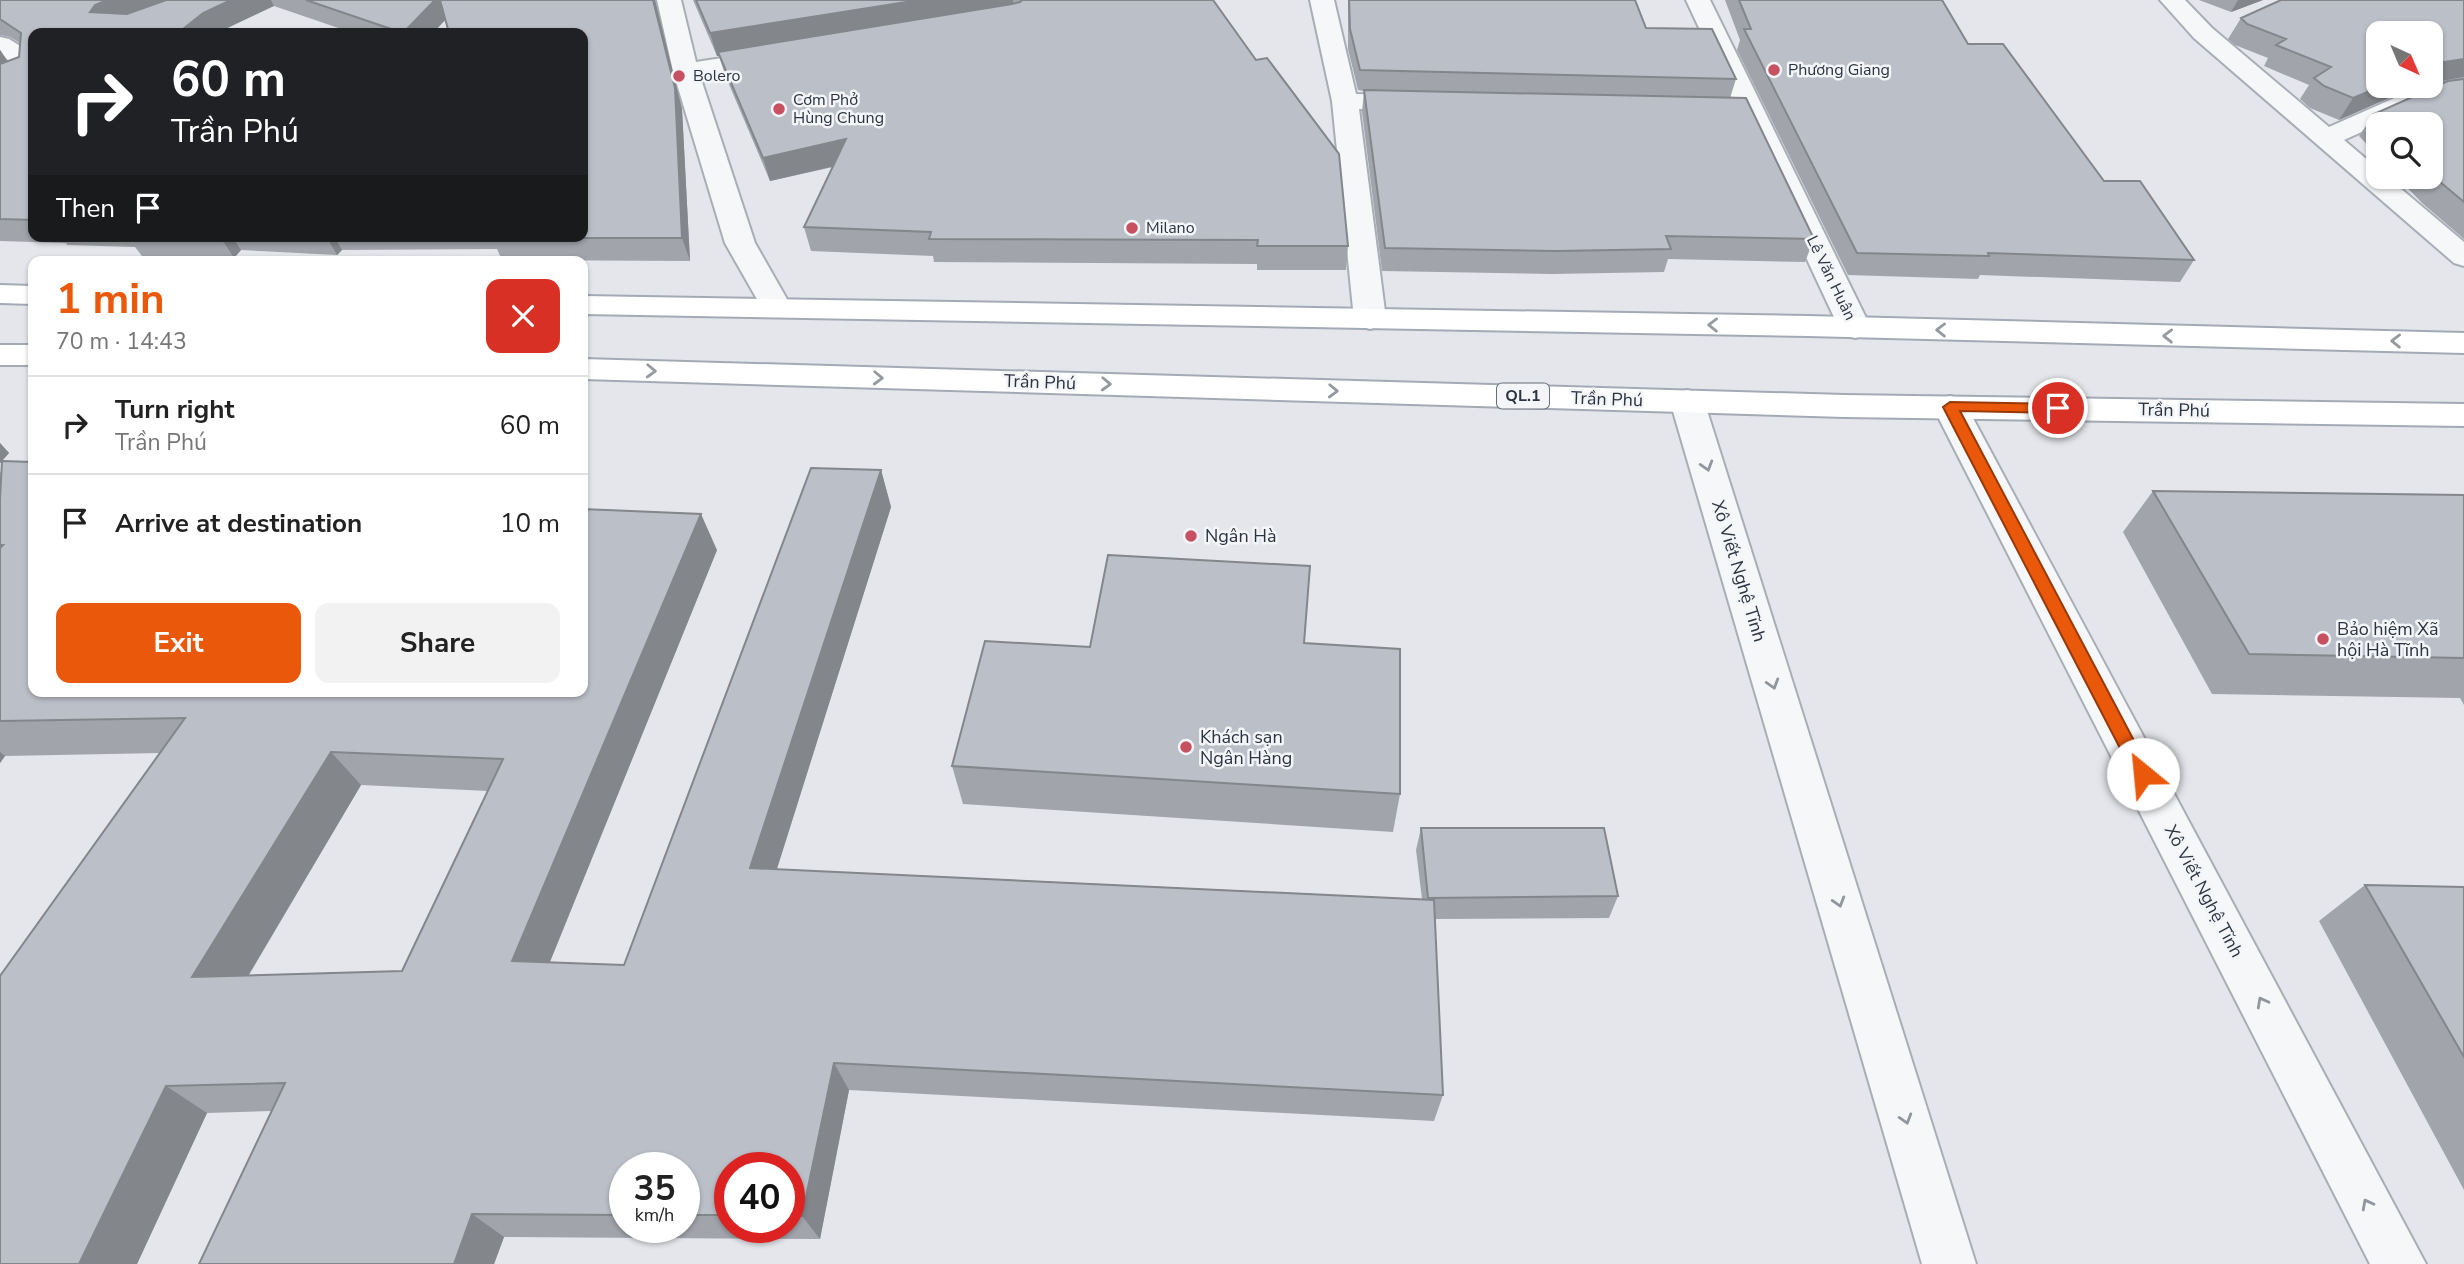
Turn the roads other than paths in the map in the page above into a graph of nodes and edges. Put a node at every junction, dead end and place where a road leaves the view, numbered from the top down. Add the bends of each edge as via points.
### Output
1 (669, 0) edge
2 (1322, 0) edge
3 (1698, 0) edge
4 (2172, 0) edge
5 (2233, 25) dead end
6 (2203, 33) junction
7 (0, 44) edge
8 (795, 53) edge
9 (26, 69) edge
10 (686, 71) junction
11 (2464, 88) edge
12 (1345, 101) junction
13 (1443, 104) edge
14 (1722, 110) edge
15 (1750, 110) junction
16 (2327, 138) junction
17 (2464, 257) edge
18 (0, 294) edge
19 (28, 295) edge
20 (588, 305) edge
21 (777, 308) junction
22 (1370, 319) junction
23 (1855, 328) junction
24 (2464, 343) edge
25 (0, 355) edge
26 (28, 355) edge
27 (588, 369) edge
28 (1688, 401) junction
29 (1950, 407) junction
30 (2464, 415) edge
31 (1950, 1264) edge
32 (2399, 1264) edge

1 - 10 street
2 - 12 street
3 - 15 street, Lê Văn Huân
4 - 6 street
5 - 6 street
6 - 16 street
7 - 9 street
8 - 10 street
10 - 21 street via 740,243
11 - 16 street via 2426,93
12 - 13 street
12 - 22 street
14 - 15 street
15 - 23 street, Lê Văn Huân
16 - 17 street
18 - 19 main road
20 - 21 main road
21 - 22 main road
23 -> 22 main road
24 -> 23 main road
25 - 26 main road
27 -> 28 main road, Trần Phú / QL.1
28 - 29 main road, Trần Phú / QL.1
28 -> 31 street, Xô Viết Nghệ Tĩnh
29 - 30 main road, Trần Phú / QL.1
32 -> 29 street, Xô Viết Nghệ Tĩnh

